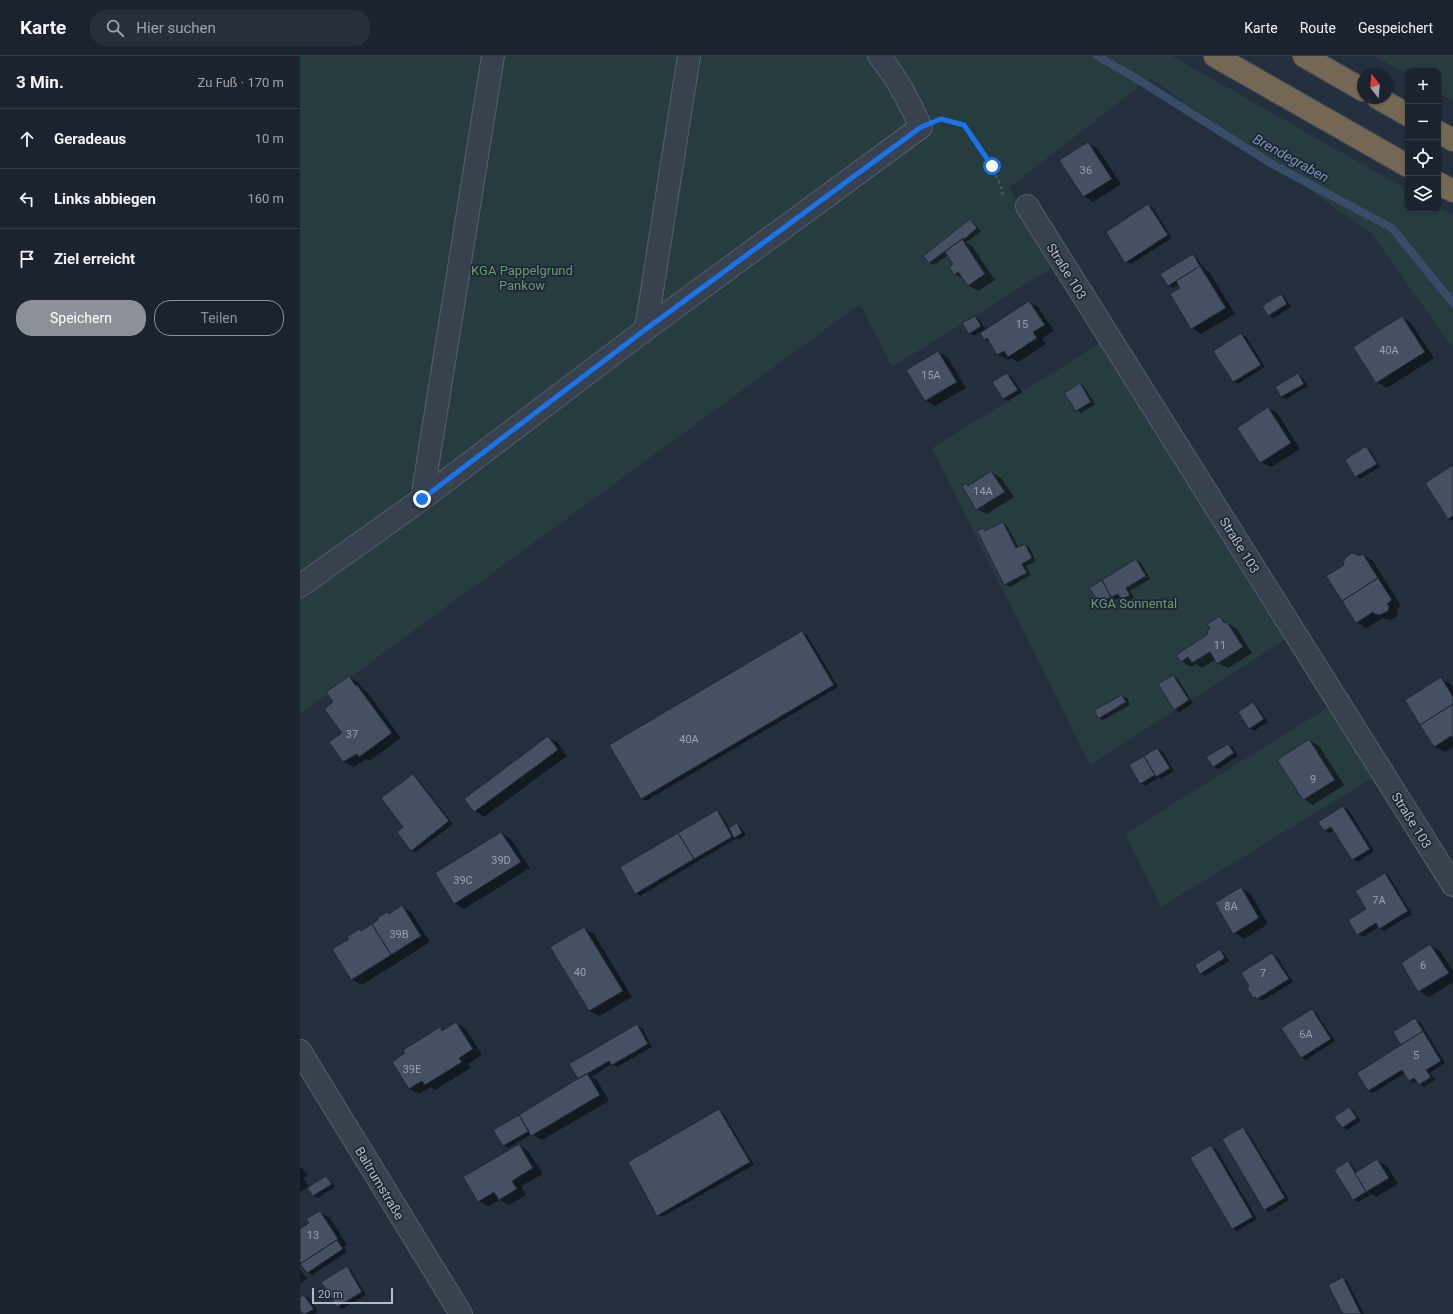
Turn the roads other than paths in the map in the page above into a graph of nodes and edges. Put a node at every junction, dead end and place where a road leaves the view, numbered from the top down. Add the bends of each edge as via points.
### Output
1 (493, 56) edge
2 (689, 56) edge
3 (879, 56) edge
4 (1215, 56) edge
5 (1304, 56) edge
6 (1357, 87) edge
7 (1389, 104) edge
8 (1405, 113) edge
9 (1441, 134) edge
10 (1453, 140) edge
11 (1405, 164) edge
12 (1441, 185) edge
13 (1453, 191) edge
14 (1027, 206) dead end
15 (646, 329) junction
16 (422, 499) junction
17 (300, 586) edge
18 (1453, 884) edge
19 (300, 1051) edge
20 (461, 1314) edge

1 - 16 street
2 - 15 street
3 - 15 street via 906,95 921,127
4 - 11 highway
5 - 6 highway
7 - 8 highway
9 - 10 highway
12 - 13 highway
14 - 18 street, Straße 103
15 - 16 street
16 - 17 street
19 - 20 street, Baltrumstraße

